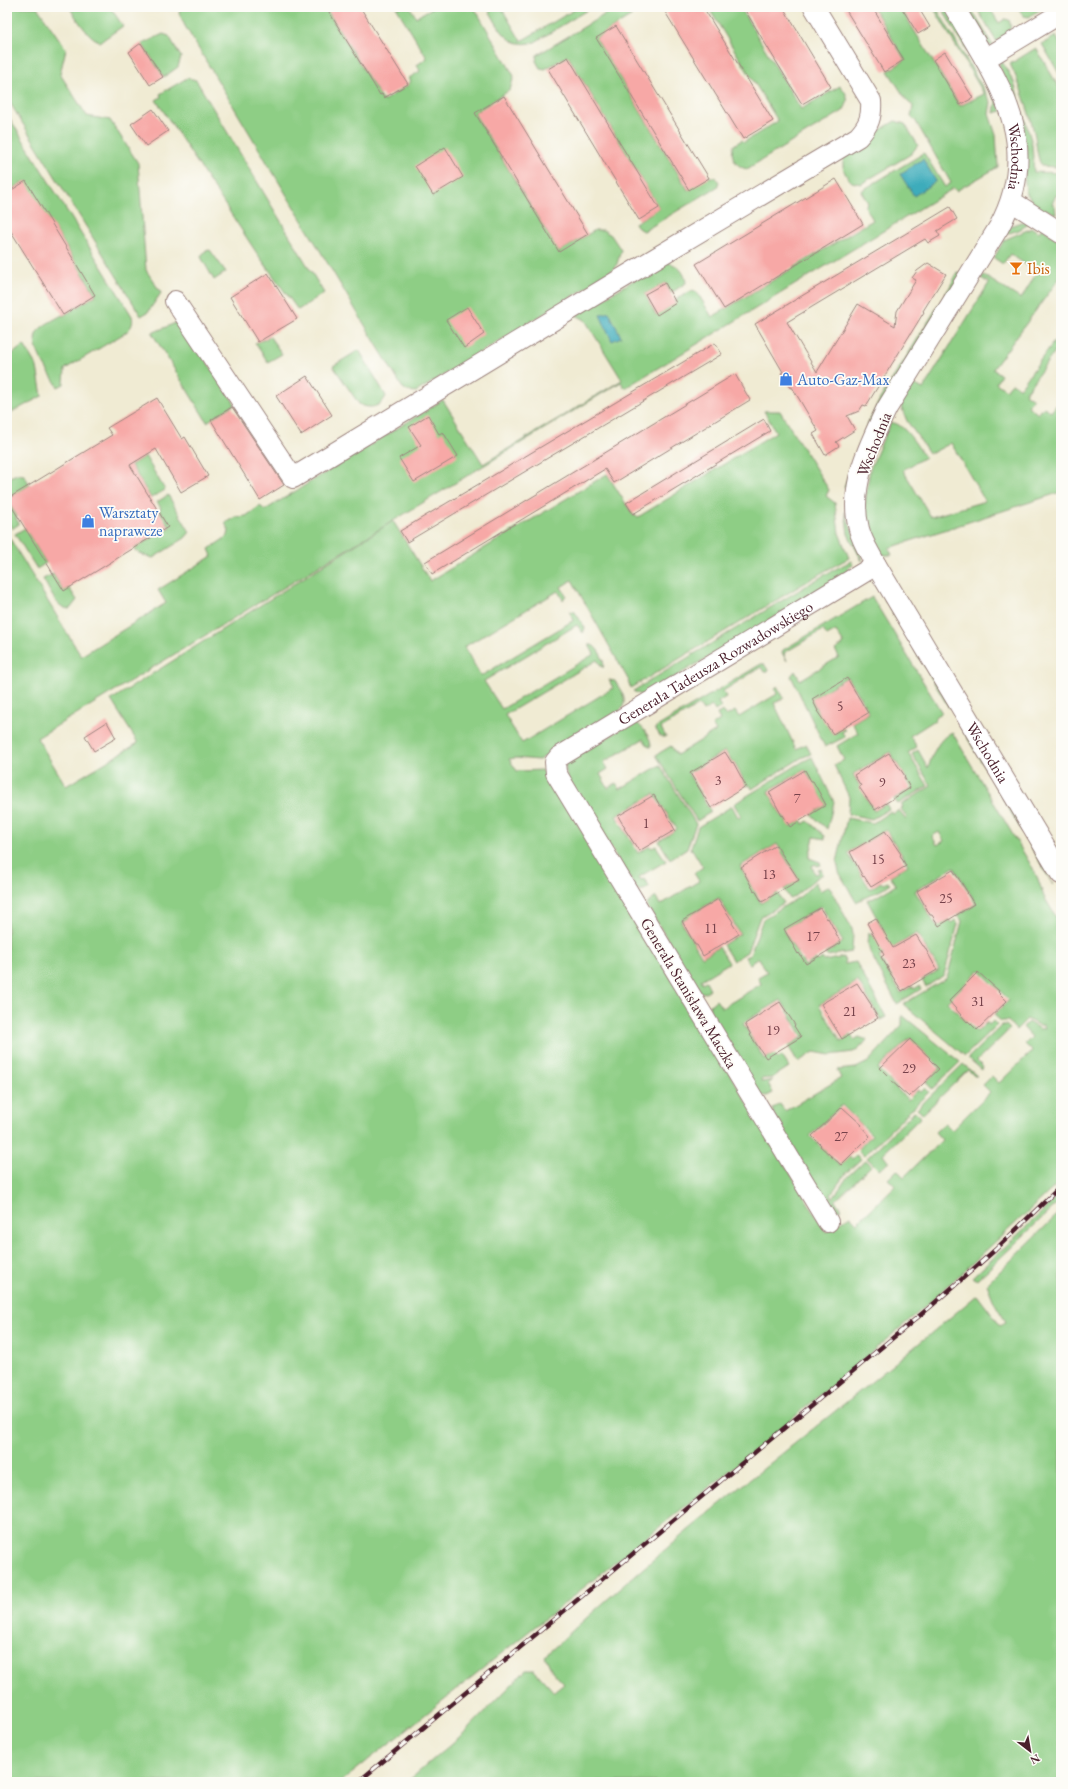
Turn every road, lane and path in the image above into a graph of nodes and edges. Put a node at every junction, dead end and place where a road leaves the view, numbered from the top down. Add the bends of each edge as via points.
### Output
1 (814, 7) edge
2 (954, 7) edge
3 (1061, 13) edge
4 (985, 59) junction
5 (1011, 201) junction
6 (1061, 234) edge
7 (176, 301) dead end
8 (876, 565) junction
9 (555, 762) joint
10 (1061, 874) edge
11 (828, 1222) dead end

1 - 7 street via 871,101 872,113 868,126 858,137 293,478
2 - 4 street, Wschodnia
3 - 4 street
4 - 5 street, Wschodnia via 1004,98 1016,135 1018,168
5 - 6 street
5 - 8 street, Wschodnia via 1000,227 888,408 867,453 859,479 855,508 859,530
8 - 9 street, Generała Tadeusza Rozwadowskiego via 559,757
8 - 10 street, Wschodnia
9 - 11 street, Generała Stanisława Maczka via 554,767 560,780

